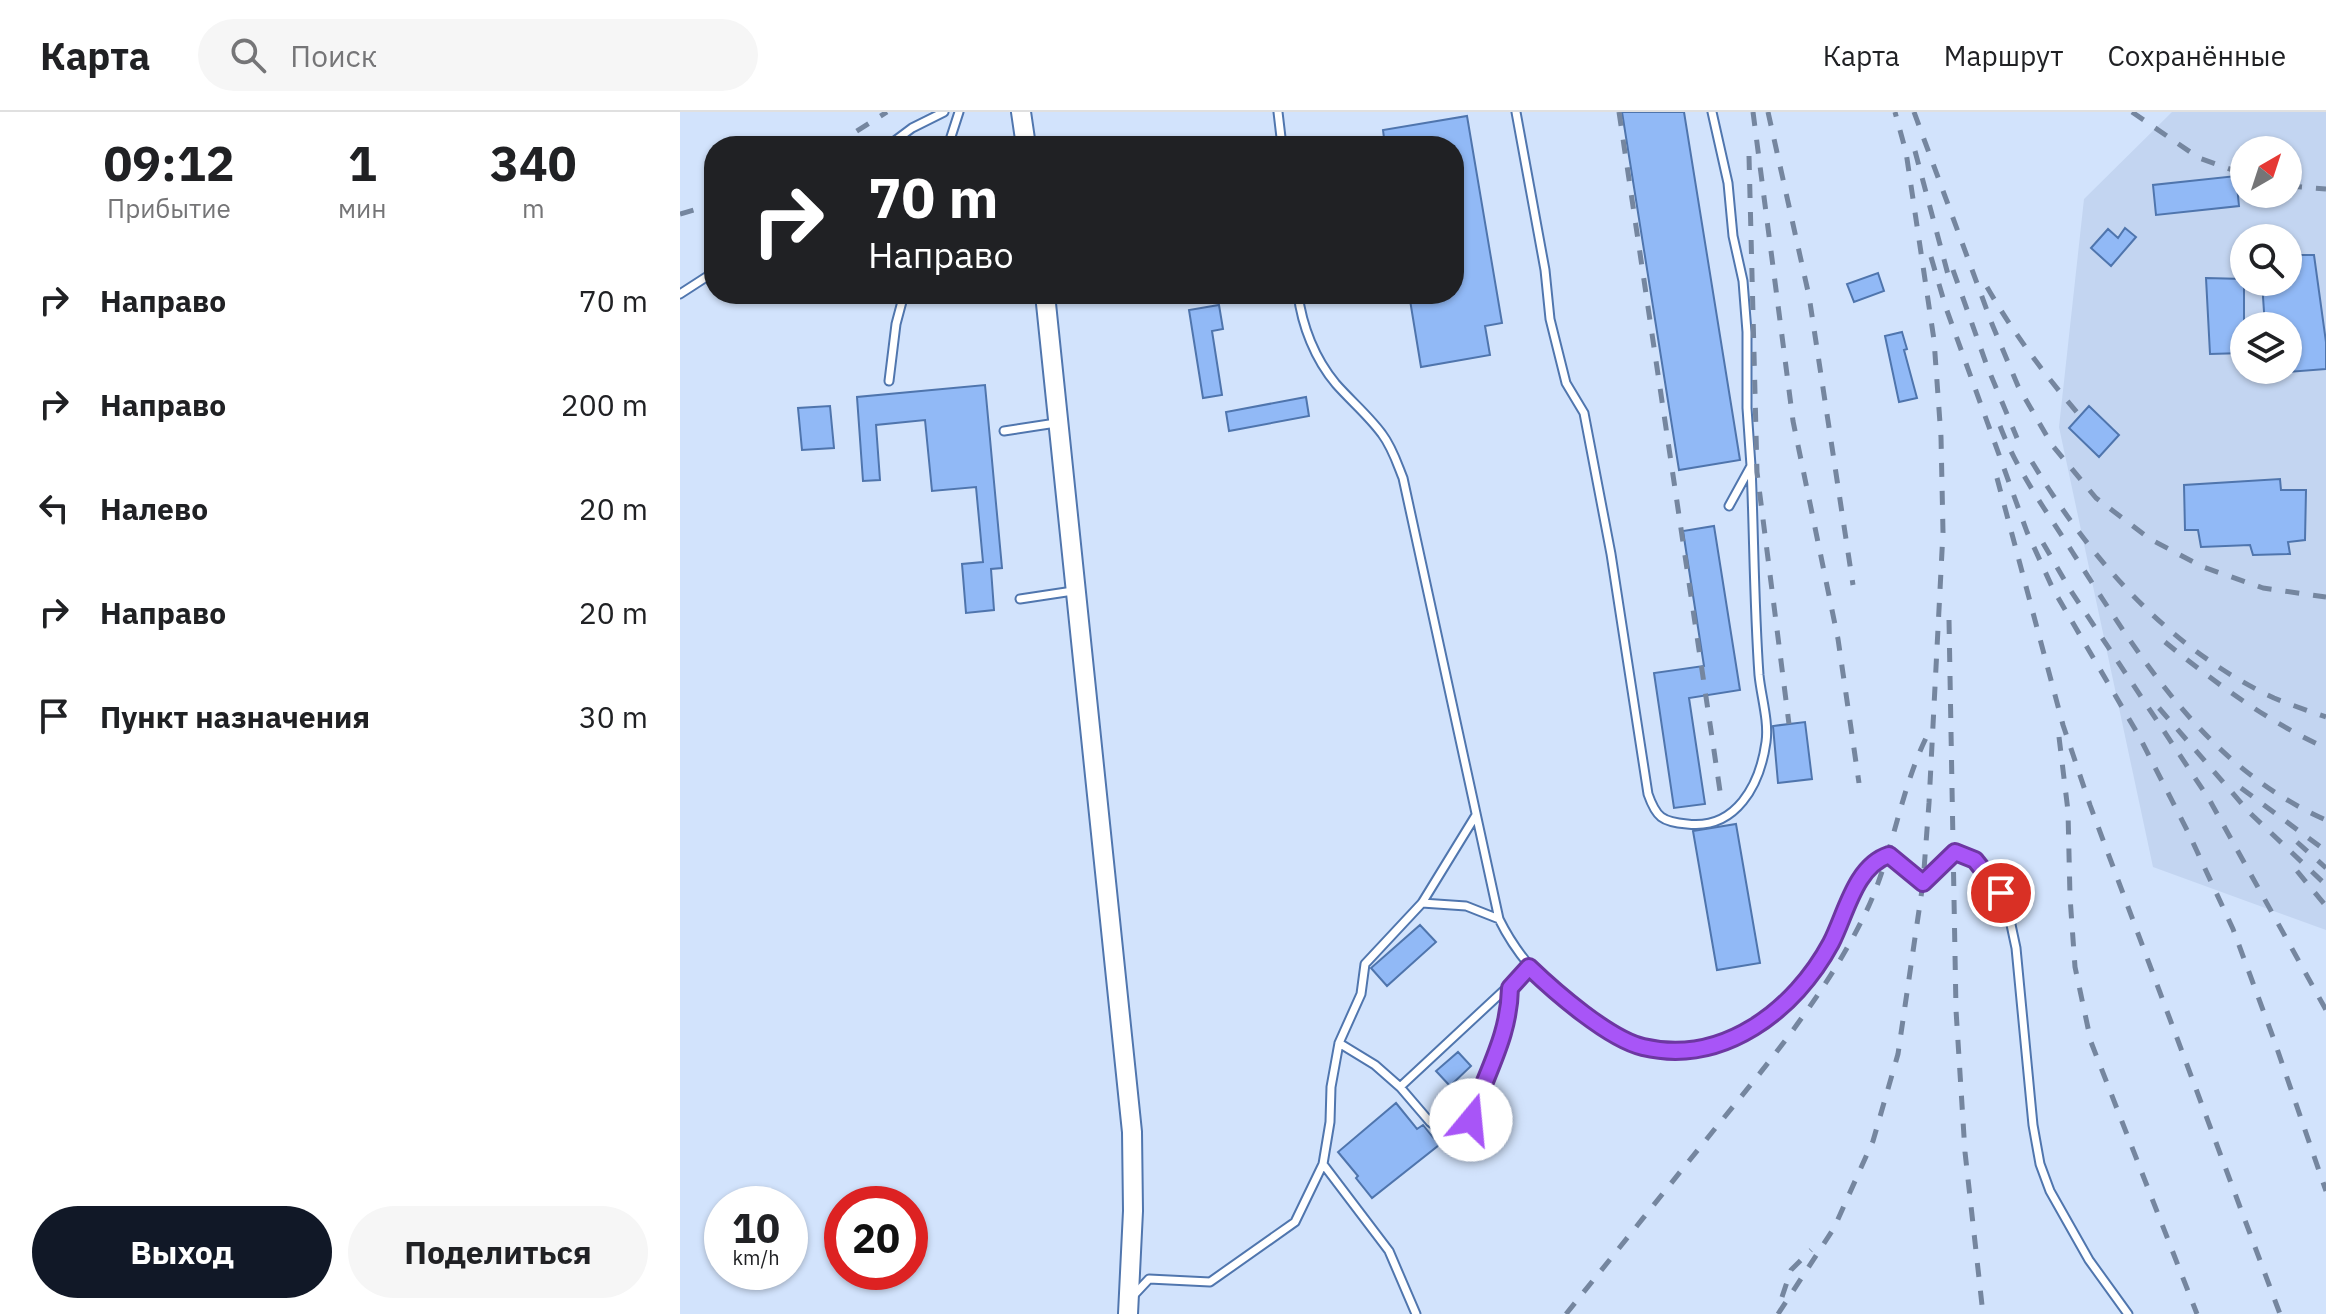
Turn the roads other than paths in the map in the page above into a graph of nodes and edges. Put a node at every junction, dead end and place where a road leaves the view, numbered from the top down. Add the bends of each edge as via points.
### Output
1 (944, 112) edge
2 (959, 112) edge
3 (1021, 112) edge
4 (1278, 112) edge
5 (1516, 112) edge
6 (1712, 112) edge
7 (902, 136) edge
8 (951, 136) edge
9 (1025, 136) edge
10 (1281, 136) edge
11 (704, 278) edge
12 (680, 294) edge
13 (901, 304) edge
14 (1046, 304) edge
15 (1300, 304) edge
16 (889, 381) dead end
17 (1058, 423) junction
18 (1004, 431) dead end
19 (1751, 466) junction
20 (1729, 506) dead end
21 (1075, 591) junction
22 (1020, 599) dead end
23 (1476, 815) junction
24 (1422, 903) junction
25 (1499, 919) junction
26 (1529, 967) junction
27 (1510, 988) junction
28 (1339, 1043) junction
29 (1400, 1087) junction
30 (1323, 1164) junction
31 (1129, 1308) edge
32 (1416, 1314) edge
33 (2128, 1314) edge

1 - 7 lane
2 - 8 lane
3 - 9 main road
4 - 10 lane
5 - 19 lane via 1550,319 1566,383 1584,413 1648,794 1654,812 1670,823 1698,826 1728,816 1752,788 1767,739 1759,675
6 - 19 lane via 1743,281
11 - 12 lane
13 - 16 lane
14 - 17 main road
15 - 23 lane via 1318,359 1382,433 1403,478
17 - 18 lane
17 - 21 main road
19 - 20 lane
21 - 22 lane
21 - 31 main road via 1132,1132
23 - 24 lane
23 - 25 lane
24 - 25 lane via 1466,906
24 - 28 lane via 1365,964 1361,994
25 - 26 lane
26 - 27 lane
26 - 33 lane via 1602,1026 1642,1047 1688,1050 1720,1045 1753,1031 1804,985 1830,945 1865,870 1876,859 1889,855 1923,883 1955,852 1975,860 2001,893 2013,934 2040,1164 2064,1220
27 - 29 lane
27 - 29 lane via 1501,1045 1471,1120 1452,1138
28 - 29 lane
28 - 30 lane
30 - 31 lane via 1295,1222 1210,1282 1149,1279
30 - 32 lane via 1389,1251

